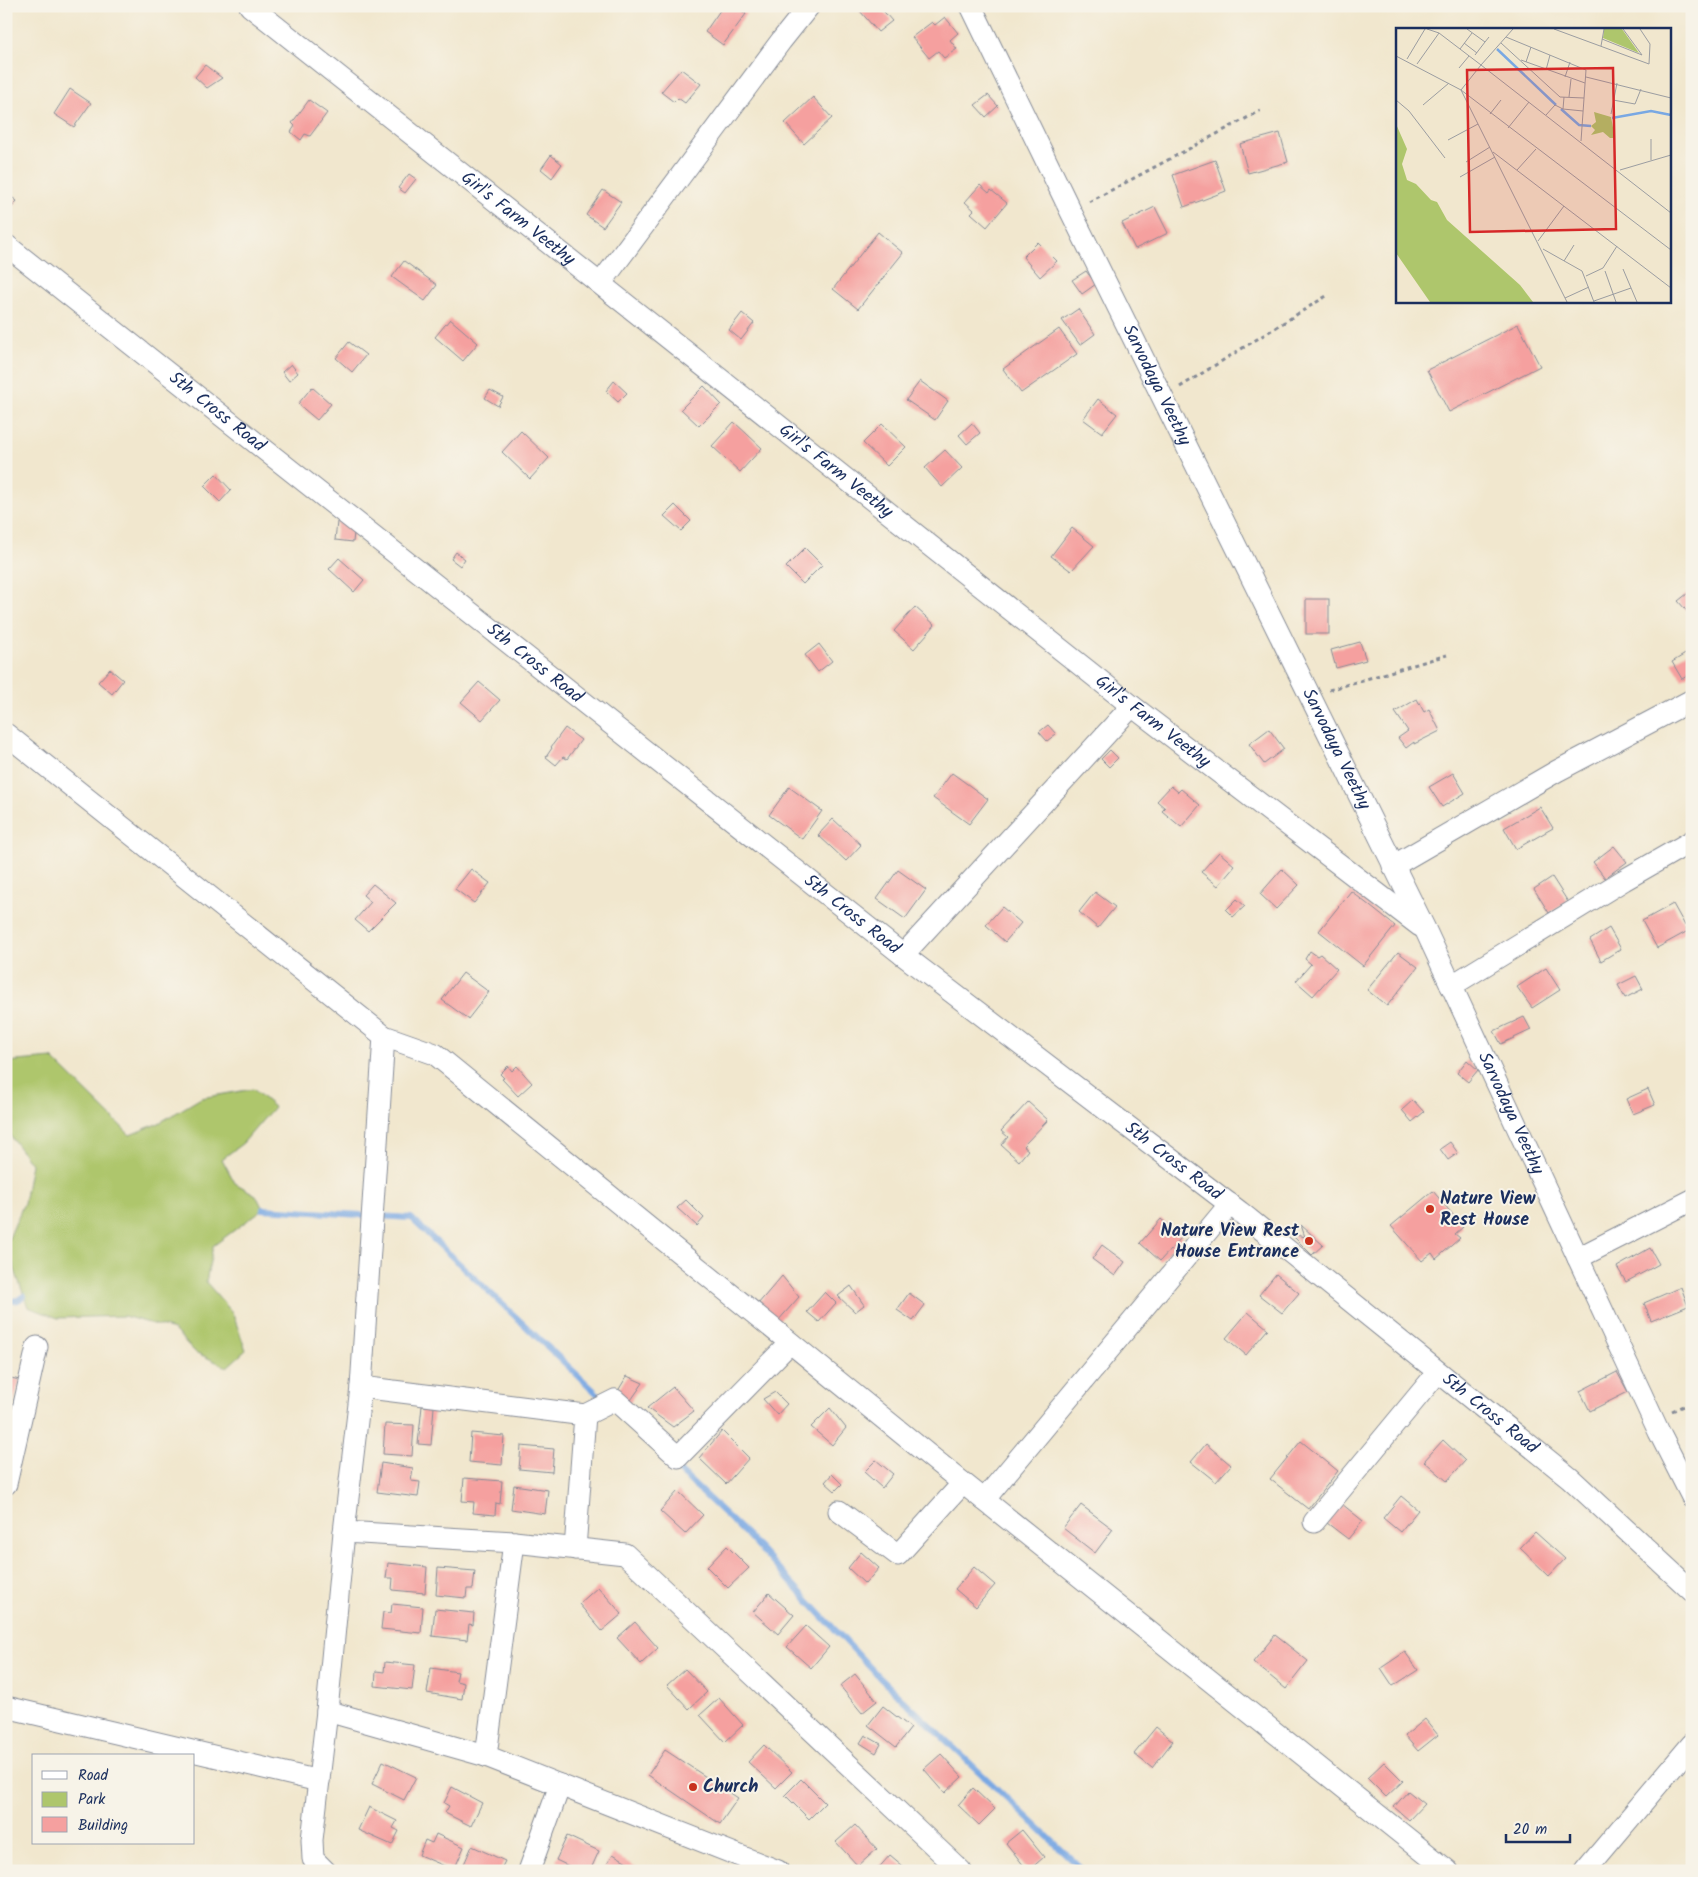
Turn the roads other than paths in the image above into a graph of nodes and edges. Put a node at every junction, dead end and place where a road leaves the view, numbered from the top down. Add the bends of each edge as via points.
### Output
1 (250, 6) edge
2 (809, 6) edge
3 (971, 6) edge
4 (6, 245) edge
5 (601, 284) junction
6 (1692, 700) edge
7 (1132, 706) junction
8 (6, 734) edge
9 (1692, 841) edge
10 (1393, 866) junction
11 (1424, 930) junction
12 (903, 955) junction
13 (1451, 986) junction
14 (384, 1036) junction
15 (1692, 1200) edge
16 (1230, 1204) junction
17 (1578, 1258) junction
18 (790, 1343) junction
19 (37, 1347) dead end
20 (1438, 1372) junction
21 (361, 1387) junction
22 (585, 1415) junction
23 (963, 1483) junction
24 (6, 1484) edge
25 (1692, 1497) edge
26 (984, 1500) junction
27 (839, 1510) dead end
28 (1314, 1522) dead end
29 (344, 1532) junction
30 (514, 1542) junction
31 (575, 1549) junction
32 (1692, 1591) edge
33 (6, 1707) edge
34 (327, 1711) junction
35 (1692, 1744) edge
36 (486, 1756) junction
37 (319, 1781) junction
38 (560, 1785) junction
39 (325, 1871) edge
40 (529, 1871) edge
41 (778, 1871) edge
42 (961, 1871) edge
43 (1448, 1871) edge
44 (1585, 1871) edge

1 - 5 street, Girl's Farm Veethy
2 - 5 street
3 - 10 street, Sarvodaya Veethy
4 - 12 street, 5th Cross Road
5 - 7 street, Girl's Farm Veethy
6 - 10 street via 1557,772
7 - 11 street, Girl's Farm Veethy
7 - 12 street
8 - 14 street
9 - 13 street
10 - 11 street, Sarvodaya Veethy
11 - 13 street, Sarvodaya Veethy
12 - 16 street, 5th Cross Road
13 - 17 street, Sarvodaya Veethy
14 - 18 street via 435,1054
14 - 21 street
15 - 17 street
16 - 20 street, 5th Cross Road
16 - 26 street
17 - 25 street, Sarvodaya Veethy
18 - 22 street via 678,1457 615,1400
18 - 23 street
19 - 24 street
20 - 28 street
20 - 32 street, 5th Cross Road via 1570,1478
21 - 22 street
21 - 29 street
22 - 31 street
23 - 26 street
23 - 27 street via 898,1555
26 - 43 street
29 - 30 street
29 - 34 street
30 - 31 street
30 - 36 street
31 - 42 street via 625,1554
33 - 37 street
34 - 36 street
34 - 37 street
35 - 44 street
36 - 38 street
37 - 39 street via 313,1859
38 - 40 street
38 - 41 street

